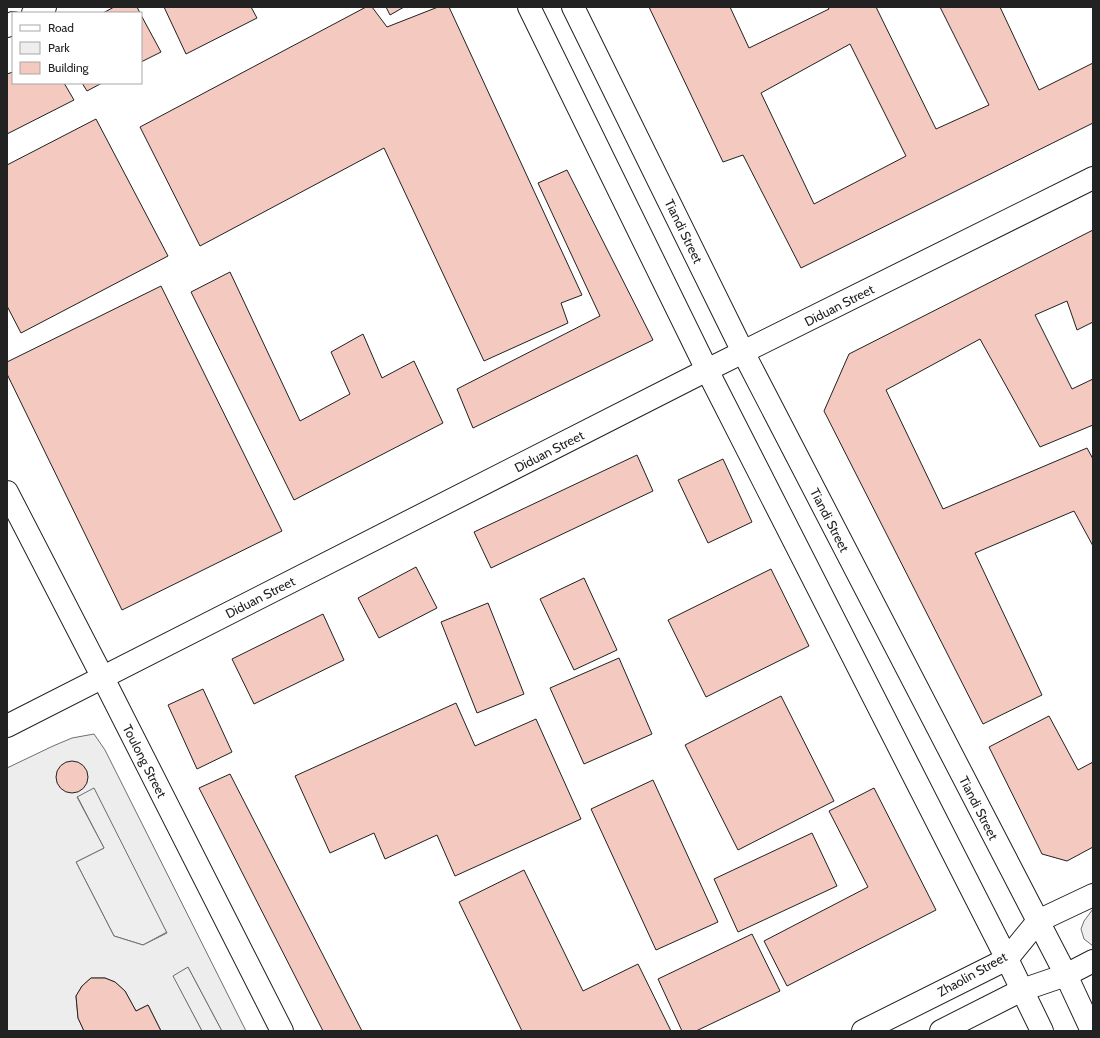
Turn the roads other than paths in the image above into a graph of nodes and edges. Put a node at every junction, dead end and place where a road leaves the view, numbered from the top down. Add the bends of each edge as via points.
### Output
1 (45, 7) edge
2 (529, 7) edge
3 (573, 7) edge
4 (35, 12) edge
5 (1093, 178) edge
6 (743, 352) junction
7 (707, 370) junction
8 (7, 492) edge
9 (103, 678) junction
10 (7, 726) edge
11 (1093, 895) edge
12 (1038, 921) junction
13 (1007, 959) junction
14 (1093, 962) edge
15 (1066, 974) junction
16 (1022, 990) junction
17 (282, 1031) edge
18 (863, 1031) edge
19 (941, 1031) edge
20 (1042, 1031) edge
21 (1092, 1031) edge

1 - 4 main road
2 - 7 main road
3 - 6 main road, Tiandi Street
5 - 6 main road, Diduan Street
6 - 7 main road, Diduan Street
6 - 12 main road, Tiandi Street
7 - 9 main road, Diduan Street
7 - 13 main road
8 - 9 main road, Toulong Street
9 - 10 main road, Diduan Street
9 - 17 main road, Toulong Street
11 - 12 main road, Zhaolin Street
12 - 13 main road, Zhaolin Street
12 - 15 main road, Tiandi Street
13 - 16 main road
13 - 18 main road, Zhaolin Street
14 - 15 main road
15 - 16 main road
15 - 21 main road, Tiandi Street
16 - 19 main road
16 - 20 main road

